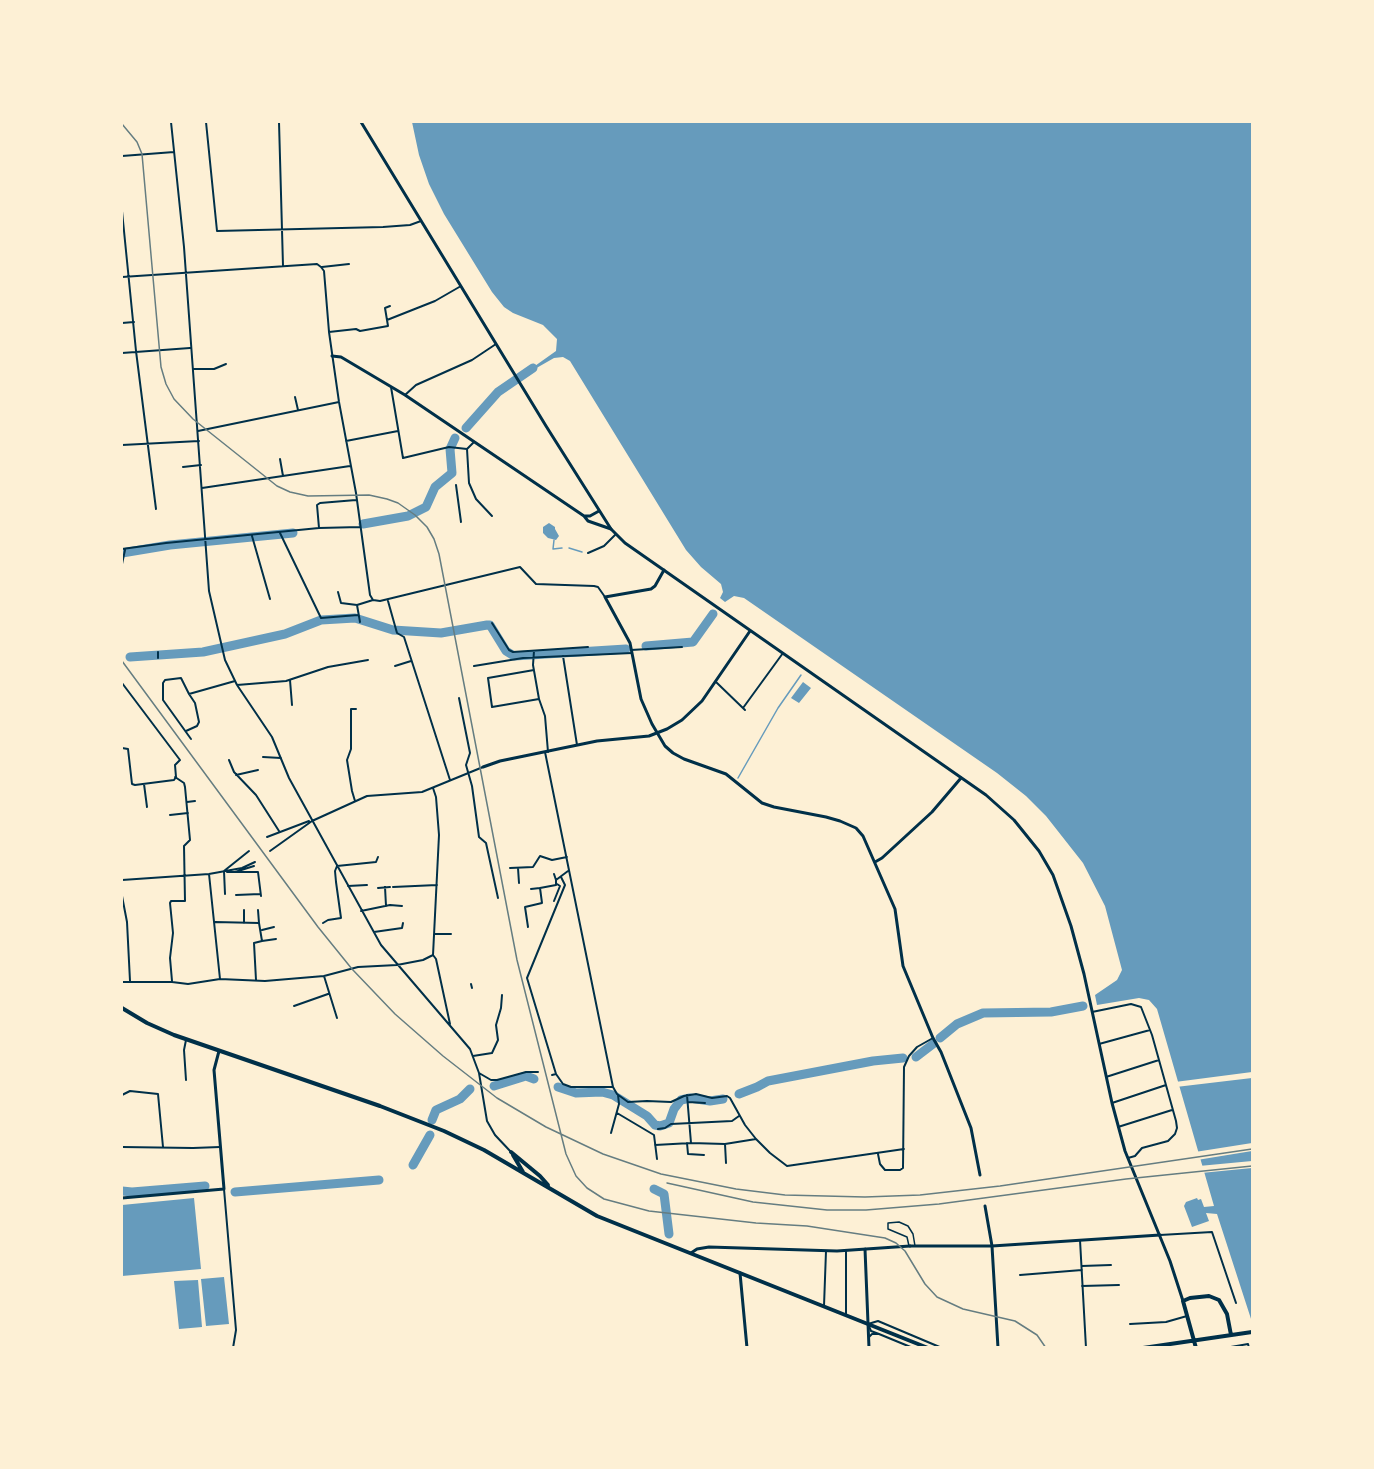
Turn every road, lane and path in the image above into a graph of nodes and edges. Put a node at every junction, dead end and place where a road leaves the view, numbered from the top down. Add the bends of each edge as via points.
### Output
1 (171, 122) edge
2 (206, 122) edge
3 (279, 122) edge
4 (361, 122) edge
5 (174, 152) junction
6 (122, 156) edge
7 (122, 211) edge
8 (421, 221) junction
9 (281, 230) junction
10 (349, 264) dead end
11 (283, 266) junction
12 (321, 267) junction
13 (185, 272) junction
14 (128, 276) junction
15 (122, 277) edge
16 (461, 286) junction
17 (390, 306) dead end
18 (387, 321) junction
19 (134, 322) junction
20 (122, 323) edge
21 (329, 332) junction
22 (496, 344) junction
23 (191, 348) junction
24 (136, 351) junction
25 (122, 353) edge
26 (332, 356) junction
27 (226, 364) dead end
28 (193, 369) junction
29 (391, 387) junction
30 (405, 395) junction
31 (294, 397) dead end
32 (339, 402) junction
33 (298, 410) junction
34 (198, 431) junction
35 (398, 431) junction
36 (199, 441) junction
37 (346, 441) junction
38 (474, 442) junction
39 (147, 443) junction
40 (122, 445) edge
41 (467, 449) junction
42 (280, 459) dead end
43 (201, 465) junction
44 (350, 466) junction
45 (183, 467) dead end
46 (283, 476) junction
47 (456, 485) dead end
48 (202, 488) junction
49 (356, 500) junction
50 (156, 509) dead end
51 (599, 512) junction
52 (492, 516) dead end
53 (584, 516) junction
54 (461, 522) dead end
55 (360, 527) junction
56 (319, 528) junction
57 (611, 529) junction
58 (280, 534) junction
59 (616, 534) junction
60 (253, 537) junction
61 (207, 542) junction
62 (124, 550) edge
63 (588, 553) dead end
64 (122, 564) edge
65 (664, 570) junction
66 (122, 585) edge
67 (338, 592) dead end
68 (605, 597) junction
69 (270, 599) dead end
70 (387, 599) junction
71 (373, 600) junction
72 (122, 604) edge
73 (357, 605) junction
74 (359, 616) junction
75 (360, 622) dead end
76 (492, 623) dead end
77 (750, 631) junction
78 (588, 647) dead end
79 (682, 647) dead end
80 (631, 652) junction
81 (158, 653) dead end
82 (783, 653) junction
83 (534, 654) junction
84 (563, 656) junction
85 (158, 658) dead end
86 (368, 660) dead end
87 (411, 661) junction
88 (395, 666) dead end
89 (474, 666) dead end
90 (534, 670) junction
91 (290, 680) junction
92 (235, 681) junction
93 (716, 682) junction
94 (122, 683) edge
95 (237, 685) junction
96 (135, 694) dead end
97 (189, 694) junction
98 (131, 697) junction
99 (459, 698) dead end
100 (539, 699) junction
101 (292, 705) dead end
102 (356, 709) dead end
103 (186, 731) junction
104 (657, 733) junction
105 (192, 739) dead end
106 (577, 745) junction
107 (122, 748) edge
108 (547, 752) junction
109 (263, 757) dead end
110 (281, 758) junction
111 (229, 760) dead end
112 (483, 767) joint
113 (258, 770) dead end
114 (469, 772) junction
115 (236, 774) junction
116 (175, 777) junction
117 (961, 778) junction
118 (450, 780) junction
119 (144, 784) junction
120 (433, 788) junction
121 (195, 801) dead end
122 (355, 801) junction
123 (187, 802) junction
124 (147, 807) dead end
125 (188, 813) junction
126 (170, 814) dead end
127 (312, 821) junction
128 (279, 831) junction
129 (267, 837) dead end
130 (249, 851) dead end
131 (270, 851) dead end
132 (378, 857) dead end
133 (567, 857) junction
134 (875, 862) junction
135 (337, 866) junction
136 (510, 868) dead end
137 (518, 868) junction
138 (224, 871) junction
139 (569, 871) junction
140 (229, 873) junction
141 (209, 874) junction
142 (554, 874) dead end
143 (184, 876) junction
144 (561, 877) junction
145 (122, 880) edge
146 (556, 882) junction
147 (519, 883) dead end
148 (368, 885) dead end
149 (437, 885) junction
150 (572, 885) junction
151 (348, 886) junction
152 (385, 887) junction
153 (564, 887) junction
154 (378, 888) dead end
155 (540, 888) junction
156 (531, 889) dead end
157 (225, 894) dead end
158 (236, 895) dead end
159 (122, 896) edge
160 (498, 898) dead end
161 (554, 901) dead end
162 (386, 906) junction
163 (402, 906) dead end
164 (244, 910) dead end
165 (258, 910) dead end
166 (361, 911) junction
167 (215, 922) junction
168 (244, 923) junction
169 (259, 923) junction
170 (323, 923) dead end
171 (403, 923) dead end
172 (274, 927) dead end
173 (528, 927) dead end
174 (261, 930) junction
175 (373, 932) junction
176 (434, 934) junction
177 (451, 934) dead end
178 (276, 939) dead end
179 (262, 941) junction
180 (433, 956) junction
181 (397, 964) junction
182 (324, 975) junction
183 (220, 979) junction
184 (130, 981) junction
185 (256, 981) junction
186 (122, 982) edge
187 (172, 982) junction
188 (329, 994) junction
189 (502, 994) dead end
190 (294, 1006) dead end
191 (122, 1008) edge
192 (1092, 1012) junction
193 (337, 1018) dead end
194 (451, 1026) junction
195 (1150, 1030) junction
196 (933, 1038) junction
197 (186, 1040) junction
198 (1099, 1044) junction
199 (219, 1051) junction
200 (473, 1056) junction
201 (1159, 1060) junction
202 (538, 1072) dead end
203 (479, 1073) junction
204 (1106, 1077) junction
205 (186, 1080) dead end
206 (1166, 1085) junction
207 (613, 1087) junction
208 (157, 1089) dead end
209 (158, 1094) junction
210 (617, 1094) junction
211 (122, 1095) edge
212 (687, 1095) junction
213 (688, 1101) junction
214 (705, 1102) dead end
215 (1112, 1103) junction
216 (1173, 1110) junction
217 (617, 1113) junction
218 (739, 1116) junction
219 (689, 1124) junction
220 (1118, 1127) junction
221 (658, 1129) dead end
222 (611, 1133) dead end
223 (756, 1139) junction
224 (689, 1143) junction
225 (725, 1144) junction
226 (655, 1145) junction
227 (122, 1147) edge
228 (163, 1147) junction
229 (220, 1147) junction
230 (904, 1149) junction
231 (511, 1152) junction
232 (878, 1154) junction
233 (704, 1155) dead end
234 (1128, 1158) junction
235 (657, 1159) dead end
236 (506, 1162) junction
237 (726, 1163) dead end
238 (524, 1173) junction
239 (980, 1175) dead end
240 (224, 1189) junction
241 (552, 1190) junction
242 (122, 1198) edge
243 (985, 1206) dead end
244 (1160, 1235) junction
245 (1080, 1240) junction
246 (910, 1246) junction
247 (915, 1246) junction
248 (992, 1246) junction
249 (865, 1249) junction
250 (826, 1251) junction
251 (846, 1251) junction
252 (690, 1253) junction
253 (1111, 1265) dead end
254 (1082, 1268) junction
255 (740, 1273) junction
256 (1020, 1275) dead end
257 (1119, 1285) dead end
258 (1082, 1286) junction
259 (1183, 1300) junction
260 (1236, 1303) dead end
261 (824, 1306) junction
262 (846, 1315) junction
263 (1188, 1316) junction
264 (868, 1324) junction
265 (1130, 1324) dead end
266 (1252, 1332) edge
267 (879, 1334) junction
268 (1231, 1335) junction
269 (868, 1338) junction
270 (1194, 1340) junction
271 (233, 1347) edge
272 (747, 1347) edge
273 (869, 1347) edge
274 (913, 1347) edge
275 (928, 1347) edge
276 (942, 1347) edge
277 (998, 1347) edge
278 (1086, 1347) edge
279 (1143, 1347) edge
280 (1196, 1347) edge
281 (1225, 1347) edge
282 (1249, 1347) edge

1 - 5 street
2 - 9 street via 217,231
3 - 9 street
4 - 8 street
5 - 6 street
5 - 13 street
7 - 14 street
8 - 9 street via 410,225
8 - 16 street
9 - 11 street
10 - 12 street
11 - 12 street
11 - 13 street
12 - 21 street
13 - 14 street
13 - 23 street
14 - 15 street
14 - 19 street
16 - 18 street
16 - 22 street
17 - 18 street via 385,308
18 - 21 street via 388,326 378,329
19 - 20 street
19 - 24 street
21 - 26 street
22 - 30 street via 472,360 416,385
22 - 51 street
23 - 24 street
23 - 28 street
24 - 25 street
24 - 39 street
26 - 29 street via 341,357
26 - 32 street
27 - 28 street via 214,369
28 - 34 street
29 - 30 street
29 - 35 street
30 - 38 street
31 - 33 street
32 - 33 street
32 - 37 street
33 - 34 street
34 - 36 street
35 - 37 street
35 - 41 street via 403,458 451,447
36 - 39 street
36 - 43 street
37 - 44 street
38 - 41 street
38 - 53 street
39 - 40 street
39 - 50 street
41 - 52 street via 471,491
42 - 46 street
43 - 45 street
43 - 48 street
44 - 46 street
44 - 49 street
46 - 48 street
47 - 54 street
48 - 61 street
49 - 55 street
49 - 56 street via 320,503
51 - 53 street
51 - 57 street
53 - 57 street
55 - 56 street
55 - 71 street
56 - 58 street
57 - 59 street
58 - 60 street
58 - 74 street via 321,618
59 - 63 street via 604,546
59 - 65 street
60 - 61 street
60 - 69 street
61 - 62 street
61 - 92 street via 209,591 222,649
62 - 64 street
65 - 68 street via 651,589
65 - 77 street
66 - 72 street
67 - 73 street via 341,603
68 - 70 street via 594,586 536,584 520,567
68 - 80 street via 626,634
70 - 71 street
70 - 87 street via 397,633 405,637
71 - 73 street
73 - 74 street
74 - 75 street
76 - 83 street via 509,650
77 - 82 street
77 - 93 street
78 - 83 street
79 - 80 street
80 - 84 street
80 - 104 street via 640,699
81 - 85 street
82 - 93 street via 744,709
82 - 117 street
83 - 84 street
83 - 89 street
83 - 90 street
84 - 106 street
86 - 91 street via 328,667
87 - 88 street
87 - 118 street
90 - 100 street
90 - 100 street via 488,678 492,707
91 - 95 street
91 - 101 street
92 - 95 street
92 - 97 street
93 - 104 street via 686,717
94 - 98 street
95 - 110 street via 272,736
96 - 98 street
97 - 103 street via 199,722
97 - 103 street via 180,677 163,683 163,699
98 - 116 street via 180,760 175,765
99 - 114 street via 470,753 466,764
100 - 108 street via 545,716
102 - 122 street via 351,709 351,749 347,760
103 - 105 street
104 - 106 street
104 - 134 street via 677,756 726,774 762,803 856,828 864,836
106 - 108 street
107 - 119 street via 128,750 132,784
108 - 112 street
108 - 133 street
109 - 110 street
110 - 127 street
111 - 115 street
112 - 114 street
113 - 115 street
114 - 118 street
114 - 160 street via 479,837 486,843
115 - 128 street via 256,795
116 - 119 street
116 - 123 street via 184,783
117 - 134 street via 932,812
117 - 192 street via 1014,820 1053,875 1074,934
118 - 120 street
119 - 124 street
120 - 122 street
120 - 149 street via 438,827
121 - 123 street
122 - 127 street
123 - 125 street
125 - 126 street
125 - 143 street via 190,840 184,846
127 - 128 street
127 - 131 street
127 - 135 street
128 - 129 street
130 - 138 street
132 - 135 street via 376,862
133 - 137 street via 552,860 540,856 533,867
133 - 139 street
134 - 196 street via 897,917 903,966
135 - 151 street
135 - 170 street via 341,918
136 - 137 street
137 - 147 street
138 - 140 street
138 - 140 street via 254,864
138 - 141 street
138 - 157 street
139 - 144 street
139 - 150 street
140 - 158 street via 258,872 261,895
141 - 143 street
141 - 167 street
142 - 146 street
143 - 145 street
143 - 187 street via 185,901 170,903
144 - 146 street
144 - 153 street
146 - 155 street
146 - 161 street via 560,886
148 - 151 street
149 - 152 street
149 - 176 street
150 - 153 street
150 - 207 street
151 - 166 street
152 - 154 street
152 - 162 street
153 - 207 street via 527,978 554,1074 571,1087
155 - 156 street
155 - 173 street via 542,903 525,907
159 - 184 street
162 - 163 street
162 - 166 street
164 - 168 street
165 - 169 street
166 - 175 street
167 - 168 street
167 - 183 street
168 - 169 street
169 - 174 street
171 - 175 street via 402,928
172 - 174 street
174 - 179 street
175 - 181 street
176 - 177 street
176 - 180 street
178 - 179 street
179 - 185 street via 254,944
180 - 181 street
180 - 194 street
181 - 182 street
181 - 194 street
182 - 185 street
182 - 188 street
183 - 185 street
183 - 187 street
184 - 186 street
184 - 187 street
188 - 190 street
188 - 193 street
189 - 200 street via 496,1024 498,1040 492,1053
191 - 197 highway
192 - 195 street via 1138,1005
192 - 198 street
194 - 200 street
195 - 198 street
195 - 201 street
196 - 230 street via 917,1047 906,1061
196 - 239 street via 970,1124
197 - 199 highway
197 - 205 street
198 - 204 street
199 - 229 street via 214,1070
199 - 236 highway via 380,1106
200 - 203 street
201 - 204 street
201 - 206 street
202 - 203 street via 497,1080
203 - 231 street via 487,1121
204 - 215 street
206 - 215 street
206 - 216 street
207 - 210 street
208 - 209 street
209 - 211 street via 130,1091
209 - 228 street
210 - 212 street via 628,1102 671,1102
210 - 217 street
212 - 213 street
212 - 218 street via 727,1096
213 - 214 street
213 - 219 street
215 - 220 street
216 - 220 street
216 - 234 street via 1177,1128 1172,1138
217 - 222 street
217 - 226 street via 654,1135
218 - 219 street via 732,1121
218 - 223 street
219 - 221 street
219 - 224 street
220 - 234 street
223 - 225 street
223 - 232 street via 787,1166
224 - 225 street
224 - 226 street
224 - 233 street via 688,1154
225 - 237 street
226 - 235 street
227 - 228 street
228 - 229 street
229 - 240 street
230 - 232 street
230 - 232 street via 900,1170 884,1169
231 - 236 highway via 511,1160
231 - 238 highway
231 - 241 highway
234 - 244 street
236 - 238 highway
238 - 241 highway
240 - 242 street
240 - 271 street via 236,1330
241 - 252 highway via 597,1216
243 - 248 street
244 - 245 street
244 - 259 street
244 - 260 street via 1212,1232
245 - 248 street
245 - 254 street
246 - 247 street
246 - 247 lane via 907,1237 888,1229 888,1223 902,1222 908,1226
246 - 249 street
247 - 248 street
248 - 277 street
249 - 251 street
249 - 264 street
250 - 251 street
250 - 252 street via 709,1247
250 - 261 street
251 - 262 street
252 - 255 highway
253 - 254 street
254 - 256 street
254 - 258 street
255 - 261 highway
255 - 272 street
257 - 258 street
258 - 278 street
259 - 263 highway
259 - 268 highway via 1209,1296 1219,1300 1227,1314
261 - 262 highway
262 - 264 highway
263 - 265 street
263 - 270 highway
264 - 267 street
264 - 269 street
264 - 275 highway
264 - 276 street via 878,1322
266 - 268 highway
267 - 269 street
267 - 274 street
268 - 279 highway
269 - 273 street
270 - 279 street
270 - 280 highway
281 - 282 street

